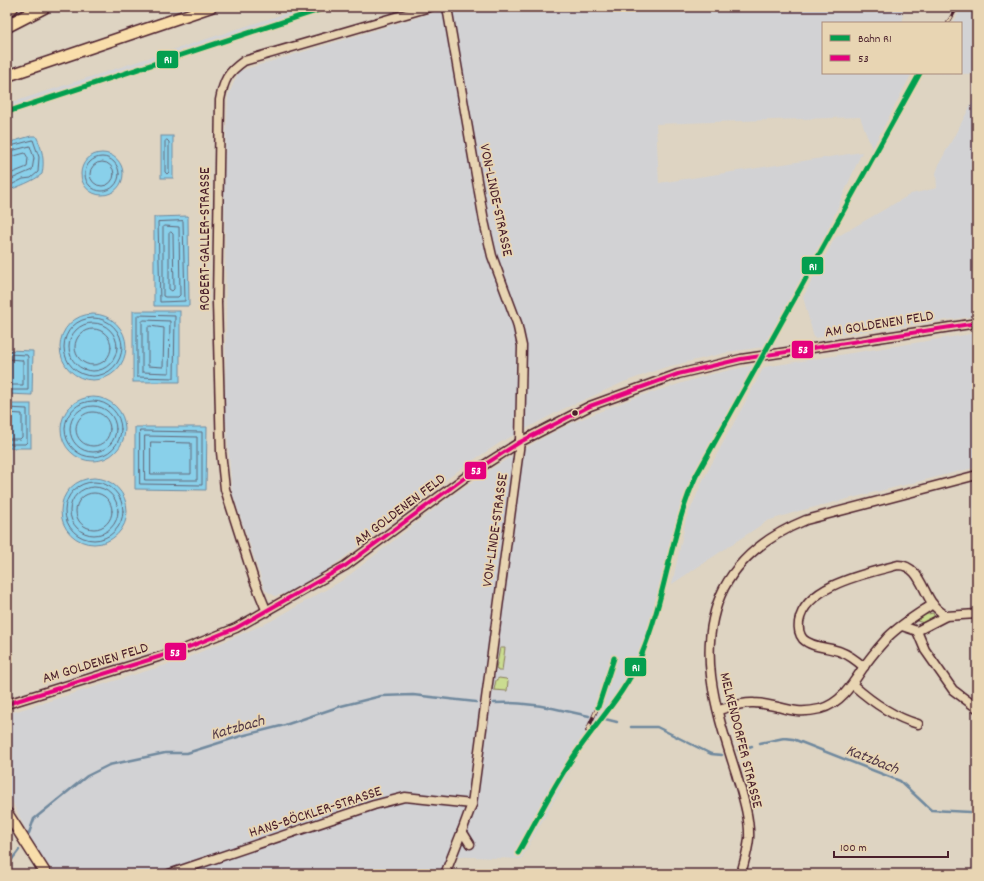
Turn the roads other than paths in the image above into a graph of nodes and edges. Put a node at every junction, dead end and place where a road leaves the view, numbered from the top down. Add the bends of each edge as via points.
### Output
1 (12, 7) edge
2 (44, 7) edge
3 (211, 7) edge
4 (430, 7) edge
5 (447, 7) edge
6 (7, 10) edge
7 (7, 26) edge
8 (7, 76) edge
9 (977, 323) edge
10 (520, 442) junction
11 (977, 475) edge
12 (932, 604) junction
13 (267, 612) junction
14 (977, 614) edge
15 (946, 616) junction
16 (902, 626) junction
17 (917, 631) junction
18 (864, 667) junction
19 (853, 686) junction
20 (7, 704) edge
21 (977, 708) edge
22 (719, 710) junction
23 (918, 724) dead end
24 (472, 804) junction
25 (7, 813) edge
26 (462, 831) junction
27 (470, 844) dead end
28 (46, 874) edge
29 (169, 874) edge
30 (445, 874) edge
31 (741, 874) edge

1 - 6 highway
2 - 7 highway
3 - 8 main road
4 - 13 street, ROBERT-GALLER-STRASSE via 244,60 229,72 223,85 220,100 217,302 221,452 225,489
5 - 10 street, VON-LINDE-STRASSE via 484,221 492,256 517,323 522,346
9 - 10 street, AM GOLDENEN FELD via 741,358 707,366 636,388 590,406
10 - 13 street, AM GOLDENEN FELD via 467,476 345,566
10 - 24 street, VON-LINDE-STRASSE
11 - 22 street, MELKENDORFER STRASSE via 806,520 764,542 746,558 730,578 718,600 712,622 709,672
12 - 15 street
12 - 16 street
12 - 18 street via 916,575 909,567 903,565 836,583 816,596 800,616 800,634 804,641 840,651
13 - 20 street, AM GOLDENEN FELD via 184,649
14 - 15 street
15 - 17 street
16 - 17 street
16 - 18 street via 889,636
17 - 21 street via 925,650 953,690
18 - 19 street
19 - 22 street via 837,700 822,708 806,712 753,702
19 - 23 street via 886,710
22 - 31 street, MELKENDORFER STRASSE via 748,822 749,837
24 - 26 street, VON-LINDE-STRASSE
24 - 29 street, HANS-BÖCKLER-STRASSE via 405,798 381,803
25 - 28 main road
26 - 27 street
26 - 30 street, VON-LINDE-STRASSE

